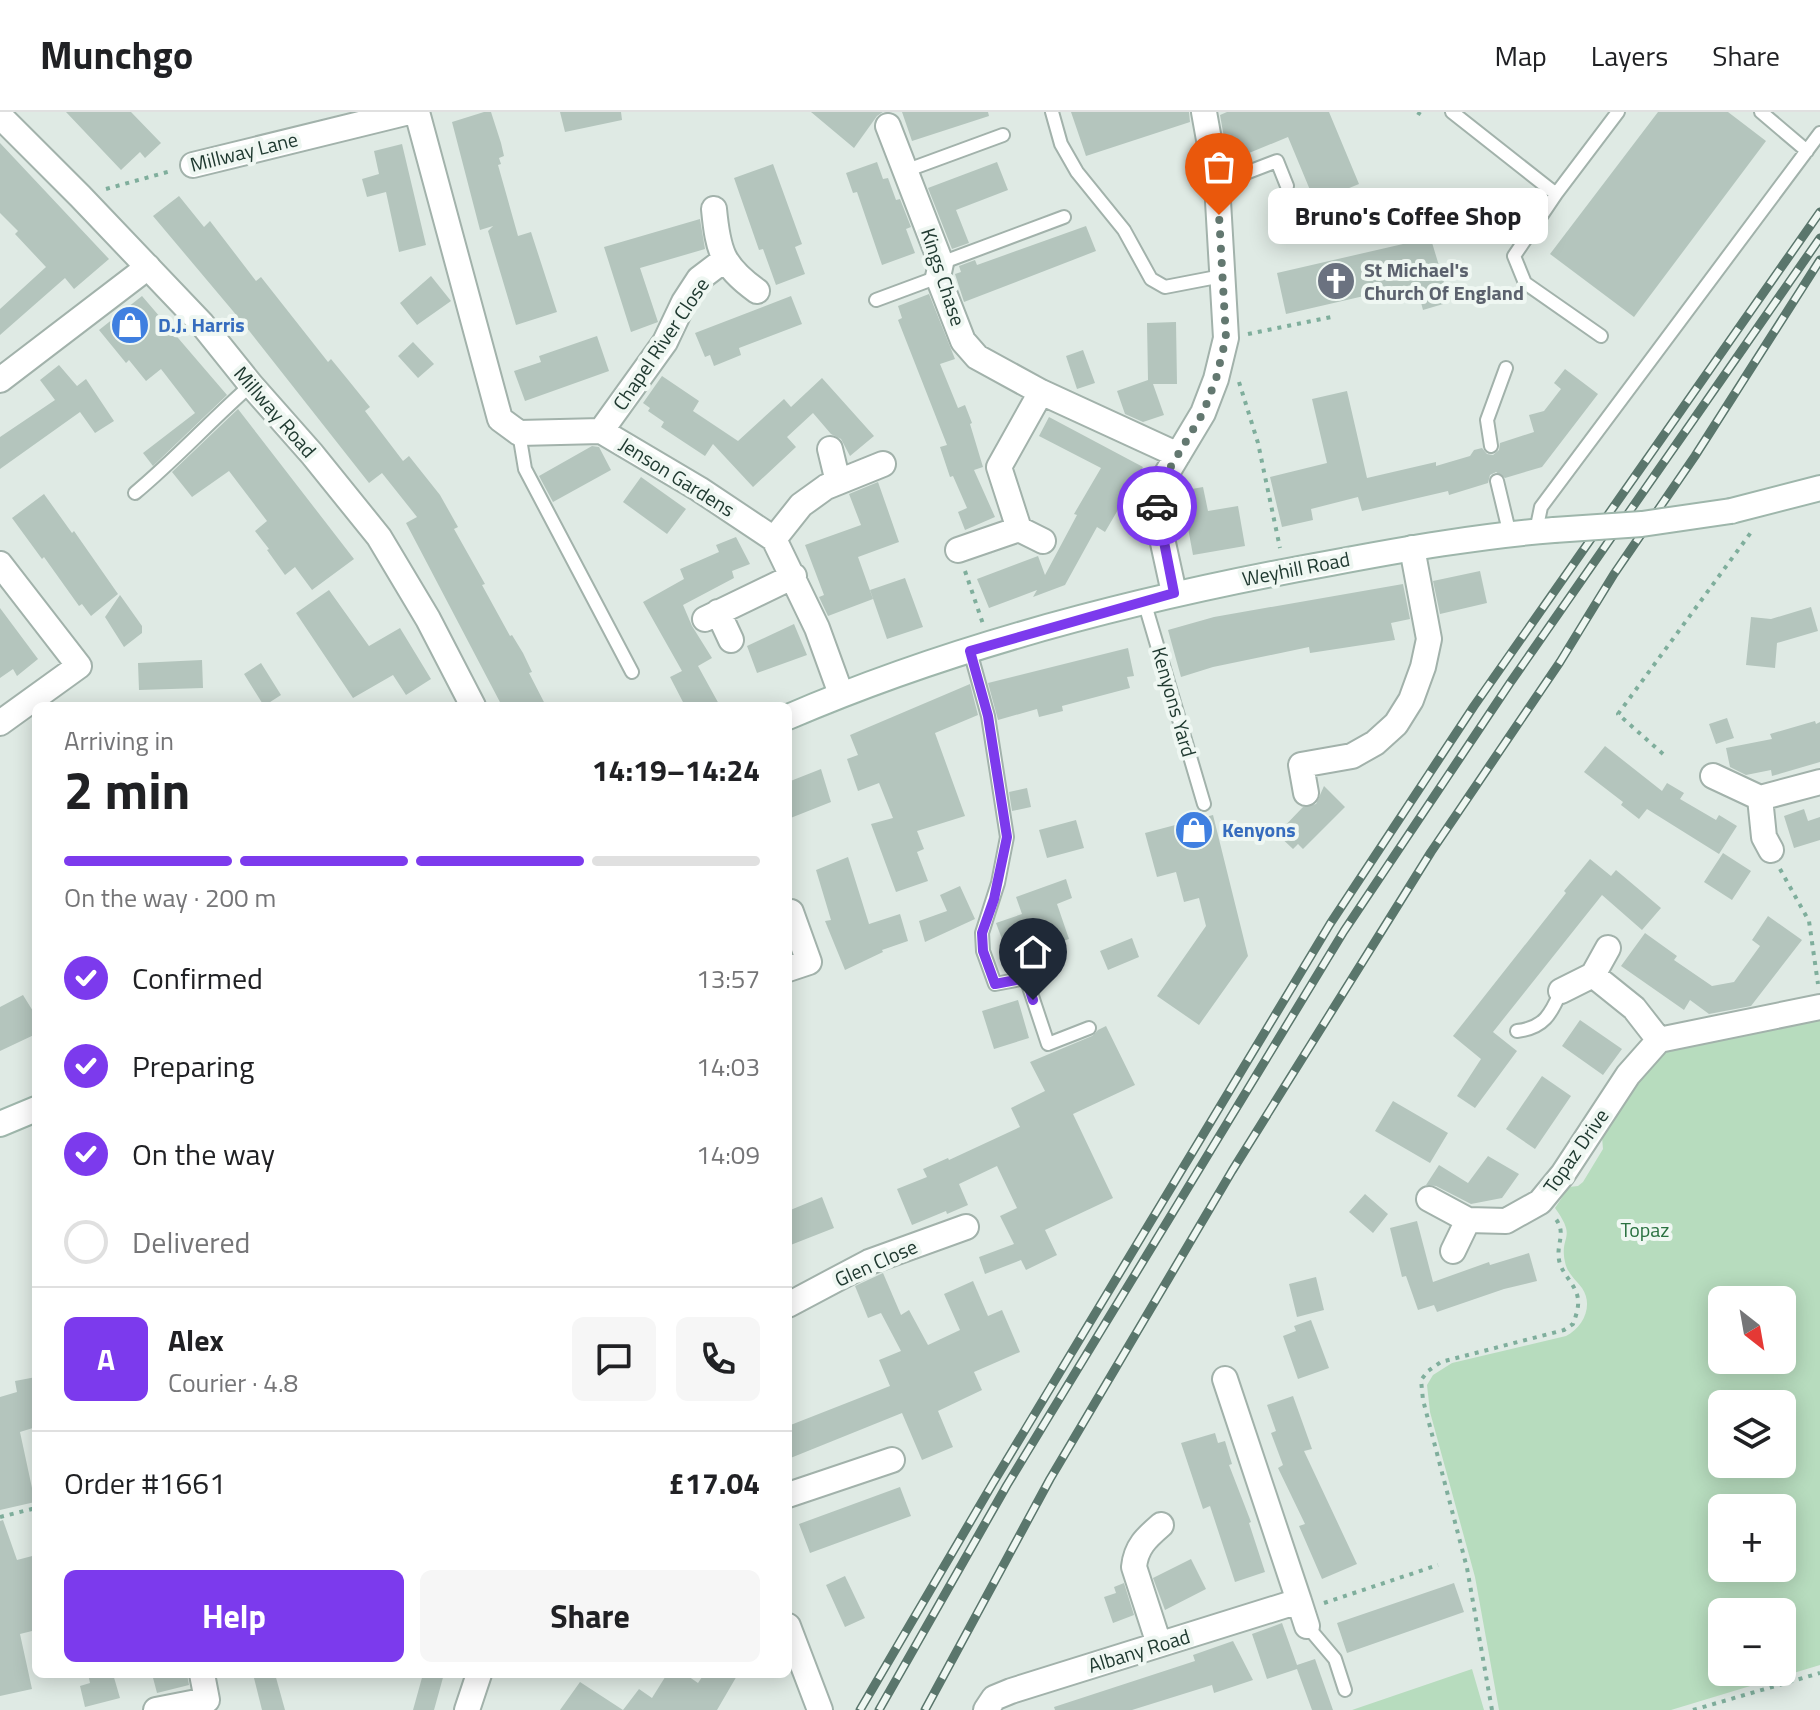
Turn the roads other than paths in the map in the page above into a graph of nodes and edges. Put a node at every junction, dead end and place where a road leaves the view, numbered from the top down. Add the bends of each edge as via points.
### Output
1 (409, 112) edge
2 (417, 112) edge
3 (1052, 112) edge
4 (1204, 112) edge
5 (1452, 112) edge
6 (1618, 112) edge
7 (1761, 112) edge
8 (0, 116) edge
9 (888, 126) dead end
10 (1820, 133) edge
11 (1003, 135) dead end
12 (1807, 151) junction
13 (193, 165) road end
14 (905, 171) junction
15 (1217, 184) junction
16 (1287, 186) dead end
17 (1556, 194) junction
18 (714, 209) dead end
19 (1064, 217) dead end
20 (724, 260) junction
21 (148, 267) junction
22 (940, 270) junction
23 (1222, 276) junction
24 (757, 291) dead end
25 (876, 300) dead end
26 (1601, 336) dead end
27 (1506, 368) dead end
28 (0, 380) edge
29 (251, 385) junction
30 (1041, 392) junction
31 (601, 431) junction
32 (519, 433) junction
33 (1491, 446) dead end
34 (830, 449) dead end
35 (1178, 455) junction
36 (883, 464) dead end
37 (1497, 481) dead end
38 (838, 482) junction
39 (1820, 488) edge
40 (135, 493) dead end
41 (1019, 529) junction
42 (1545, 530) junction
43 (1510, 535) junction
44 (774, 539) junction
45 (1043, 541) dead end
46 (1412, 548) junction
47 (958, 550) road end
48 (0, 564) edge
49 (794, 576) junction
50 (1174, 593) junction
51 (1144, 601) junction
52 (731, 640) dead end
53 (981, 648) junction
54 (632, 672) dead end
55 (841, 694) junction
56 (471, 702) edge
57 (792, 715) edge
58 (0, 723) edge
59 (1713, 776) dead end
60 (1820, 782) edge
61 (1306, 793) dead end
62 (1760, 798) junction
63 (1204, 804) dead end
64 (1771, 850) road end
65 (792, 915) edge
66 (1608, 948) dead end
67 (792, 968) edge
68 (1593, 975) junction
69 (1561, 991) joint
70 (1820, 1007) edge
71 (1089, 1028) dead end
72 (1517, 1031) dead end
73 (1659, 1040) junction
74 (32, 1115) edge
75 (0, 1124) edge
76 (1429, 1199) dead end
77 (1468, 1220) junction
78 (966, 1227) dead end
79 (1453, 1251) dead end
80 (792, 1303) edge
81 (1225, 1379) dead end
82 (892, 1462) dead end
83 (792, 1494) edge
84 (1161, 1525) dead end
85 (1303, 1612) junction
86 (792, 1636) edge
87 (1159, 1644) junction
88 (203, 1678) edge
89 (478, 1678) edge
90 (1345, 1690) dead end
91 (156, 1710) edge
92 (467, 1710) edge
93 (820, 1710) edge
94 (986, 1710) edge

1 - 13 street, Millway Lane
2 - 32 street via 500,419
3 - 23 lane via 1077,172 1124,230 1151,279 1165,287
4 - 15 street
5 - 17 lane
6 - 17 lane
7 - 12 lane
8 - 21 street, Millway Road
9 - 14 street, Kings Chase
10 - 12 lane
11 - 14 lane
12 - 42 lane via 1541,507
14 - 22 street, Kings Chase
15 - 16 lane via 1277,161
15 - 23 street
17 - 26 lane via 1514,256 1525,283
18 - 20 street, Chapel River Close
19 - 22 lane
20 - 24 street, Chapel River Close
20 - 31 street, Chapel River Close via 699,279 665,342
21 - 28 street
21 - 29 street, Millway Road
22 - 25 lane
22 - 30 street, Kings Chase via 963,341 977,357
23 - 35 street via 1226,338 1216,379
27 - 33 lane via 1487,420
29 - 40 lane
29 - 56 street, Millway Road via 379,537
30 - 35 street, Kings Chase
30 - 41 street via 999,467
31 - 32 street, Jenson Gardens
31 - 44 street, Jenson Gardens
32 - 54 lane via 525,469
34 - 38 street
35 - 50 street via 1158,488 1156,511
36 - 38 street
37 - 43 lane
38 - 44 street via 801,505
39 - 42 street, Weyhill Road, bridge via 1731,511
41 - 45 street
41 - 47 street
42 - 43 street, Weyhill Road
43 - 46 street, Weyhill Road
44 - 49 street, Jenson Gardens
46 - 50 street, Weyhill Road
46 - 61 street via 1429,639 1411,700 1375,743 1352,756 1301,765
48 - 58 street via 87,660
49 - 52 street via 711,615
49 - 55 street, Jenson Gardens
50 - 51 street, Weyhill Road
51 - 53 street, Weyhill Road
51 - 63 lane, Kenyons Yard
53 - 55 street, Weyhill Road
53 - 71 lane via 1007,837 982,933 983,951 995,984 1026,978 1048,1044
55 - 57 street, Weyhill Road
59 - 62 street
60 - 62 street
62 - 64 street via 1764,837
65 - 67 street via 809,962
66 - 68 street
68 - 69 street
68 - 73 street via 1634,1008
69 - 72 lane via 1539,1026
70 - 73 street
73 - 77 street, Topaz Drive via 1628,1075 1540,1202 1506,1221
74 - 75 street
76 - 77 street, Topaz Drive
77 - 79 street
78 - 80 street, Glen Close via 869,1262
81 - 85 street
82 - 83 street
84 - 87 street via 1144,1539 1134,1567
85 - 87 street, Albany Road
85 - 90 lane via 1335,1659
86 - 93 street
87 - 94 street, Albany Road via 1011,1691 994,1698
88 - 91 street via 207,1700
89 - 92 street

